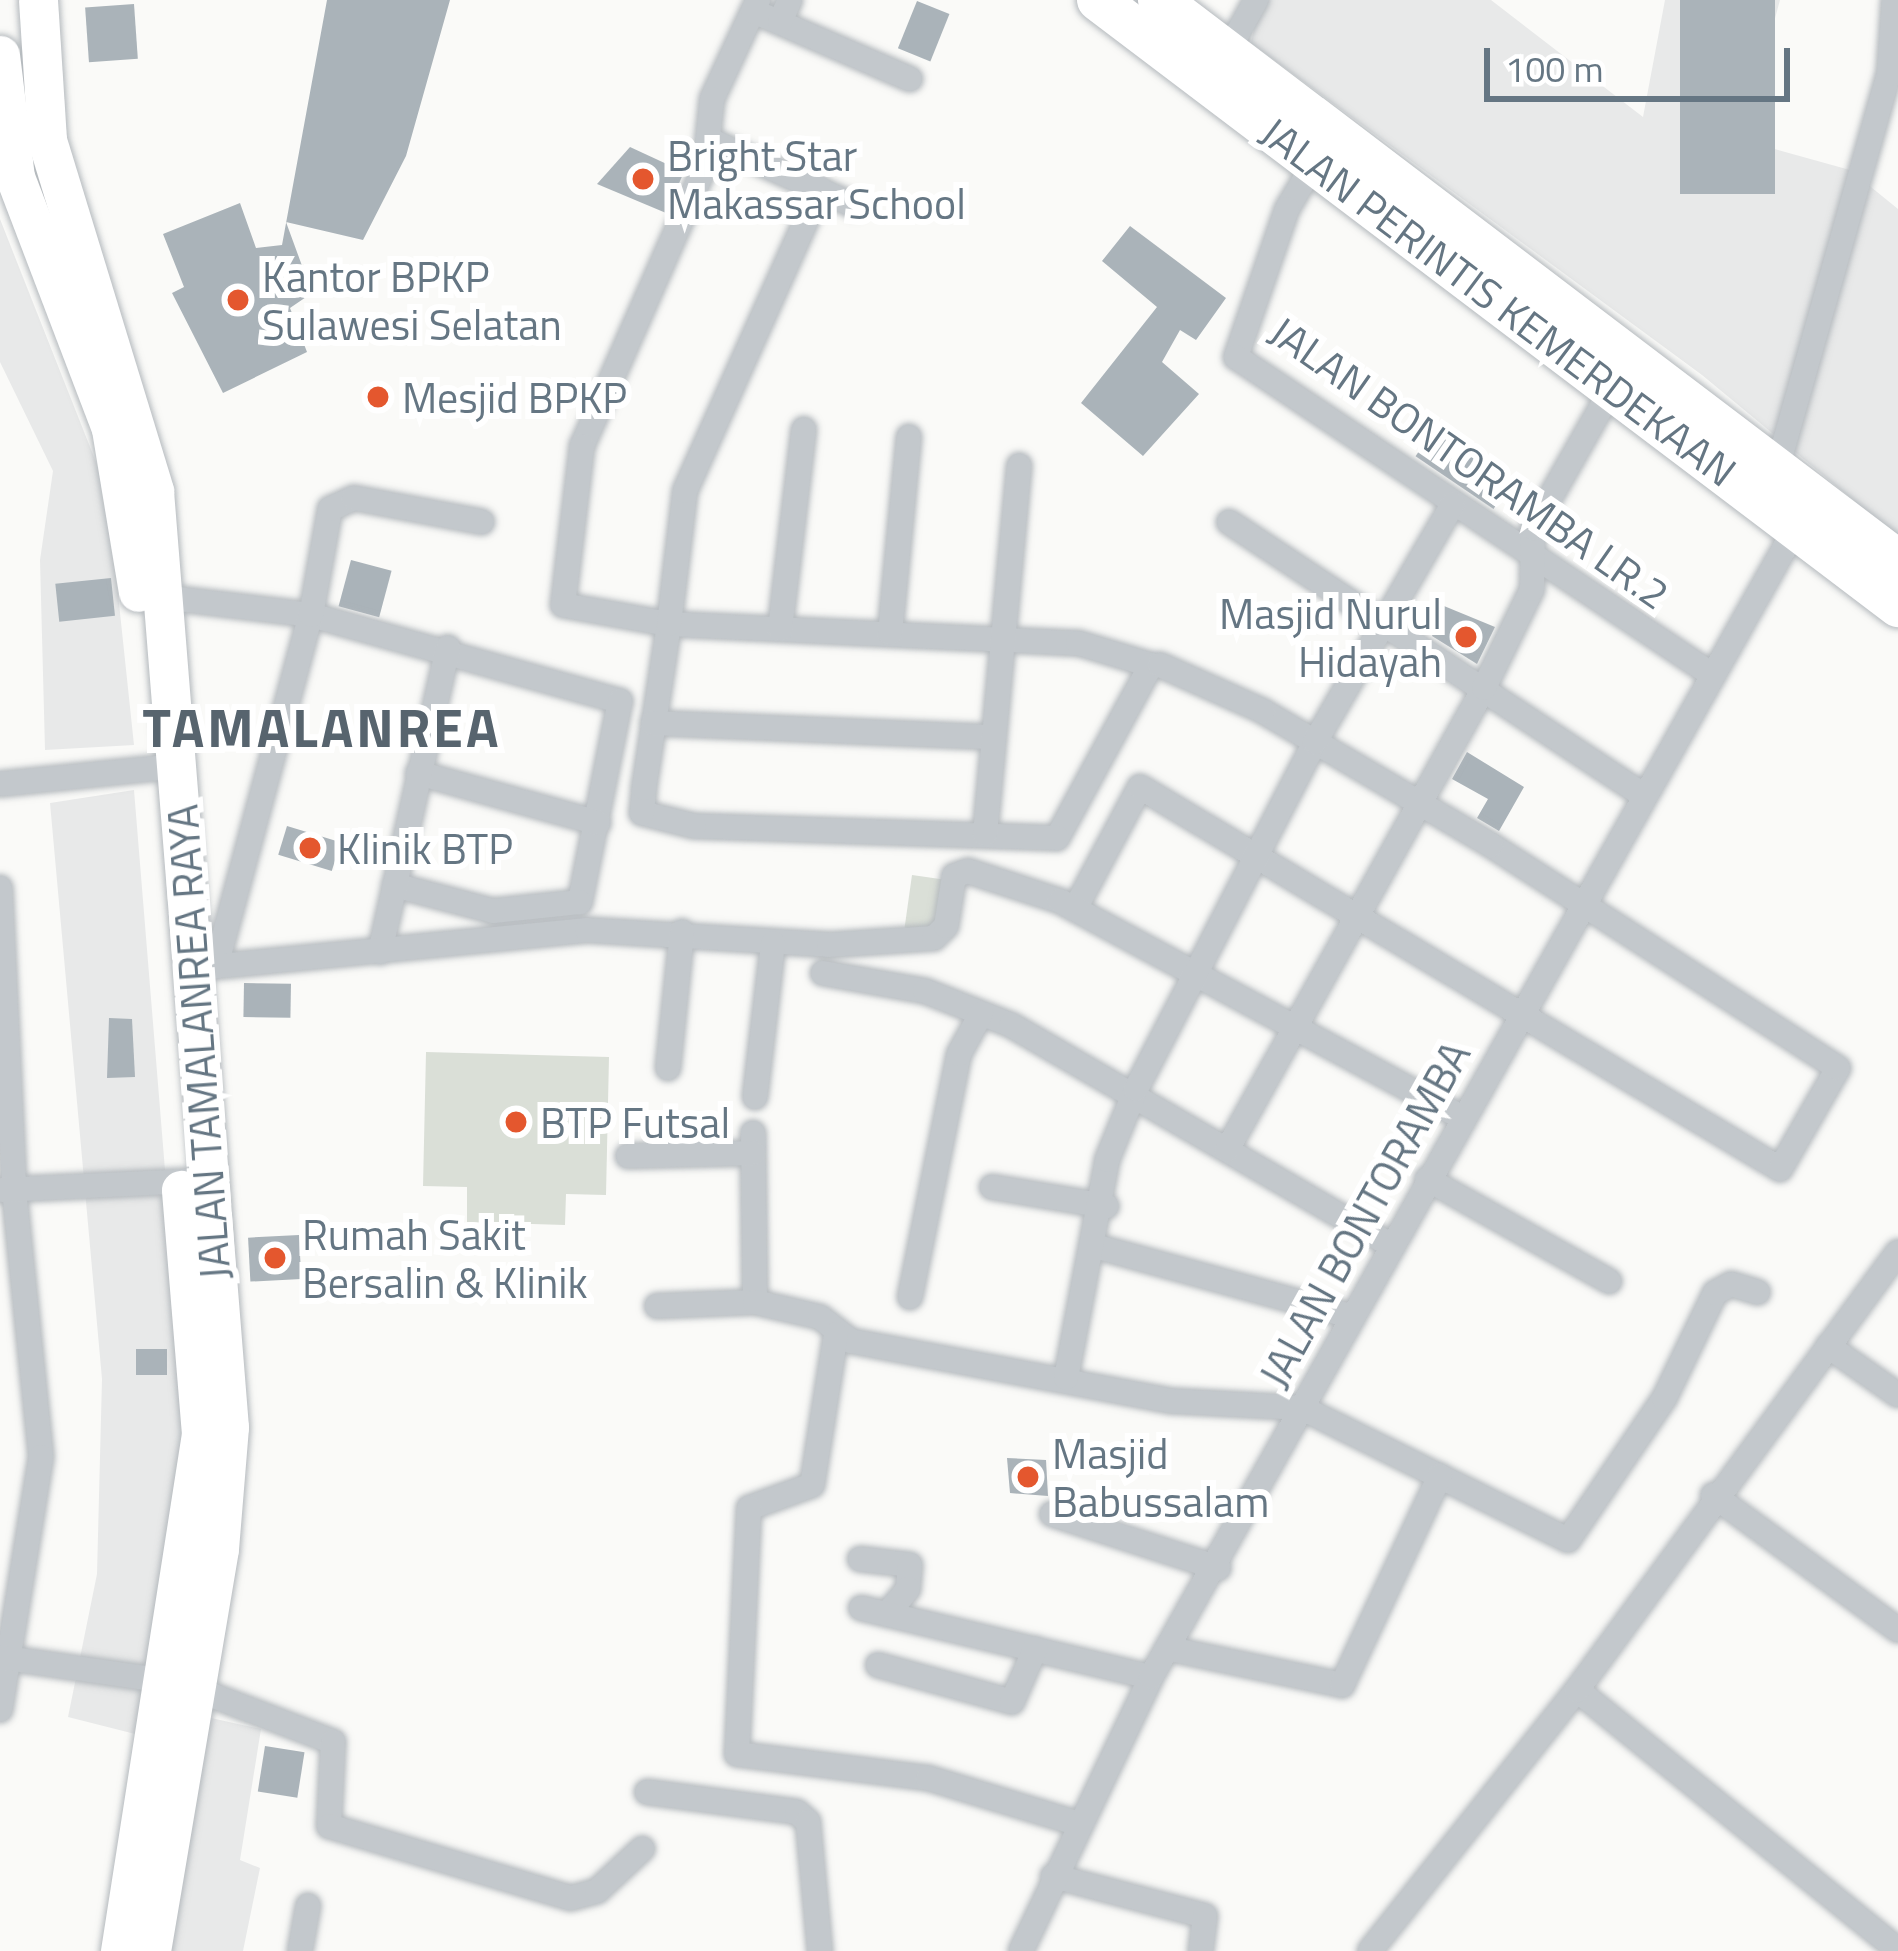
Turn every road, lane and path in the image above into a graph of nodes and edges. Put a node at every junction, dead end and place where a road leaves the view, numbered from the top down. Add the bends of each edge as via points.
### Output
1 (38, 0) edge
2 (1098, 0) edge
3 (1159, 0) edge
4 (1256, 0) edge
5 (1894, 0) edge
6 (756, 5) edge
7 (785, 11) edge
8 (1230, 47) junction
9 (0, 56) edge
10 (910, 80) dead end
11 (714, 142) junction
12 (1316, 160) junction
13 (820, 189) junction
14 (855, 206) dead end
15 (1571, 333) junction
16 (1614, 385) junction
17 (804, 430) dead end
18 (909, 437) dead end
19 (1019, 466) dead end
20 (1778, 469) junction
21 (140, 495) junction
22 (1453, 504) junction
23 (482, 522) dead end
24 (1229, 522) dead end
25 (1797, 526) junction
26 (1533, 556) junction
27 (1898, 561) edge
28 (163, 597) junction
29 (1898, 606) edge
30 (311, 615) junction
31 (669, 624) junction
32 (1388, 625) junction
33 (780, 629) junction
34 (890, 633) junction
35 (1002, 639) junction
36 (448, 648) junction
37 (1160, 665) dead end
38 (1708, 672) junction
39 (1484, 688) junction
40 (653, 723) junction
41 (994, 737) junction
42 (1315, 742) junction
43 (165, 768) junction
44 (418, 773) junction
45 (0, 784) edge
46 (1645, 796) junction
47 (1419, 804) junction
48 (598, 824) junction
49 (985, 834) junction
50 (1254, 858) junction
51 (394, 885) junction
52 (0, 888) edge
53 (1582, 904) junction
54 (1076, 909) junction
55 (1357, 919) junction
56 (682, 932) junction
57 (773, 943) junction
58 (380, 952) junction
59 (203, 967) junction
60 (823, 973) dead end
61 (1198, 973) junction
62 (981, 1014) junction
63 (1517, 1017) junction
64 (1296, 1027) junction
65 (668, 1068) dead end
66 (1136, 1089) junction
67 (754, 1097) dead end
68 (1461, 1117) junction
69 (1227, 1150) junction
70 (628, 1156) dead end
71 (1427, 1179) junction
72 (194, 1181) junction
73 (992, 1187) dead end
74 (7, 1190) edge
75 (1106, 1206) junction
76 (1390, 1244) junction
77 (1098, 1247) junction
78 (1898, 1252) edge
79 (1609, 1281) dead end
80 (1758, 1292) dead end
81 (910, 1297) dead end
82 (755, 1302) junction
83 (657, 1306) dead end
84 (1350, 1316) junction
85 (836, 1334) junction
86 (1828, 1346) junction
87 (1066, 1378) junction
88 (1898, 1395) edge
89 (1302, 1408) junction
90 (1440, 1476) junction
91 (1713, 1495) junction
92 (1052, 1514) dead end
93 (860, 1559) dead end
94 (1217, 1568) junction
95 (861, 1608) dead end
96 (887, 1614) junction
97 (1898, 1630) edge
98 (1170, 1648) junction
99 (1035, 1649) junction
100 (4, 1658) edge
101 (878, 1665) dead end
102 (1151, 1677) junction
103 (182, 1684) junction
104 (1577, 1690) junction
105 (0, 1710) edge
106 (647, 1792) dead end
107 (1076, 1823) junction
108 (642, 1849) dead end
109 (1053, 1876) junction
110 (308, 1906) dead end
111 (135, 1949) edge
112 (1898, 1950) edge
113 (300, 1951) edge
114 (820, 1951) edge
115 (1021, 1951) edge
116 (1202, 1951) edge
117 (1370, 1951) edge

1 - 21 main road, JALAN TAMALANREA RAYA via 47,140
2 - 12 highway, JALAN PERINTIS KEMERDEKAAN
3 - 8 highway, JALAN PERINTIS KEMERDEKAAN
4 - 8 street
5 - 20 street via 1889,74
6 - 7 street
6 - 11 street via 712,99
7 - 10 street
8 - 15 highway, JALAN PERINTIS KEMERDEKAAN
9 - 21 main road, JALAN TAMALANREA RAYA via 15,177
11 - 13 street
11 - 31 street via 582,446 565,542 566,609
12 - 15 highway, JALAN PERINTIS KEMERDEKAAN
12 - 22 street, JALAN BONTORAMBA LR.2 via 1287,209 1236,357
13 - 14 street
13 - 31 street via 688,480
15 - 16 highway, JALAN PERINTIS KEMERDEKAAN
15 - 20 highway, JALAN PERINTIS KEMERDEKAAN
16 - 25 highway, JALAN PERINTIS KEMERDEKAAN
16 - 26 street via 1533,528
17 - 33 street
18 - 34 street
19 - 35 street
20 - 27 highway, JALAN PERINTIS KEMERDEKAAN
21 - 28 main road, JALAN TAMALANREA RAYA
21 - 43 main road, JALAN TAMALANREA RAYA
22 - 26 street, JALAN BONTORAMBA LR.2
22 - 32 street
23 - 30 street via 336,501
24 - 32 street
25 - 29 highway, JALAN PERINTIS KEMERDEKAAN
25 - 38 street, JALAN BONTORAMBA
26 - 38 street, JALAN BONTORAMBA LR.2
26 - 39 street via 1532,589
28 - 30 street
28 - 43 main road, JALAN TAMALANREA RAYA
30 - 36 street
30 - 59 street
31 - 33 street
31 - 40 street
32 - 39 street
32 - 42 street
33 - 34 street
34 - 35 street
35 - 41 street
35 - 49 street via 1078,643 1150,665 1065,833 1041,841
36 - 44 street
36 - 48 street via 620,701
37 - 42 street
38 - 46 street, JALAN BONTORAMBA
39 - 46 street
39 - 47 street
40 - 41 street
40 - 49 street via 641,808 648,819
41 - 49 street
42 - 47 street
42 - 50 street
43 - 45 street
43 - 59 main road, JALAN TAMALANREA RAYA
43 - 72 main road, JALAN TAMALANREA RAYA
44 - 48 street
44 - 51 street
46 - 53 street, JALAN BONTORAMBA
47 - 53 street
47 - 55 street
48 - 51 street via 580,902 493,910
50 - 54 street via 1140,787
50 - 55 street
50 - 61 street
51 - 58 street
52 - 74 street
53 - 63 street, JALAN BONTORAMBA
53 - 63 street via 1838,1068 1780,1169
54 - 57 street via 968,871 954,876 946,926 934,938
54 - 61 street
55 - 63 street
55 - 64 street
56 - 57 street
56 - 58 street via 587,930
56 - 65 street
57 - 67 street
58 - 59 street
59 - 72 main road, JALAN TAMALANREA RAYA
60 - 62 street via 925,991
61 - 64 street
61 - 66 street
62 - 66 street
62 - 81 street via 959,1054
63 - 68 street, JALAN BONTORAMBA
64 - 68 street
64 - 69 street
66 - 69 street
66 - 75 street via 1107,1160
68 - 71 street, JALAN BONTORAMBA
69 - 76 street
70 - 82 street via 753,1143
71 - 76 street, JALAN BONTORAMBA
71 - 79 street
72 - 74 street
72 - 103 main road, JALAN TAMALANREA RAYA via 201,1434
73 - 75 street
74 - 100 street via 41,1457
75 - 77 street
76 - 84 street, JALAN BONTORAMBA
77 - 84 street
77 - 87 street
78 - 86 street
80 - 90 street via 1729,1285 1715,1293 1664,1399 1571,1539
82 - 83 street
82 - 85 street via 820,1317
84 - 89 street, JALAN BONTORAMBA
85 - 87 street
85 - 107 street via 812,1485 749,1508 737,1754 928,1778
86 - 88 street
86 - 91 street
87 - 89 street via 1233,1409
89 - 90 street
89 - 94 street, JALAN BONTORAMBA
90 - 98 street via 1342,1684
91 - 97 street
91 - 104 street
92 - 94 street
93 - 96 street via 910,1565 908,1589
94 - 98 street, JALAN BONTORAMBA
95 - 96 street
96 - 99 street
98 - 102 street, JALAN BONTORAMBA
99 - 101 street via 1012,1702
99 - 102 street
100 - 103 street
100 - 105 street
102 - 107 street, JALAN BONTORAMBA
103 - 108 street via 333,1742 328,1826 571,1898 592,1894
103 - 111 main road, JALAN TAMALANREA RAYA
104 - 112 street
104 - 117 street
106 - 114 street via 797,1812 808,1822
107 - 109 street, JALAN BONTORAMBA
109 - 115 street, JALAN BONTORAMBA
109 - 116 street via 1205,1916
110 - 113 street

